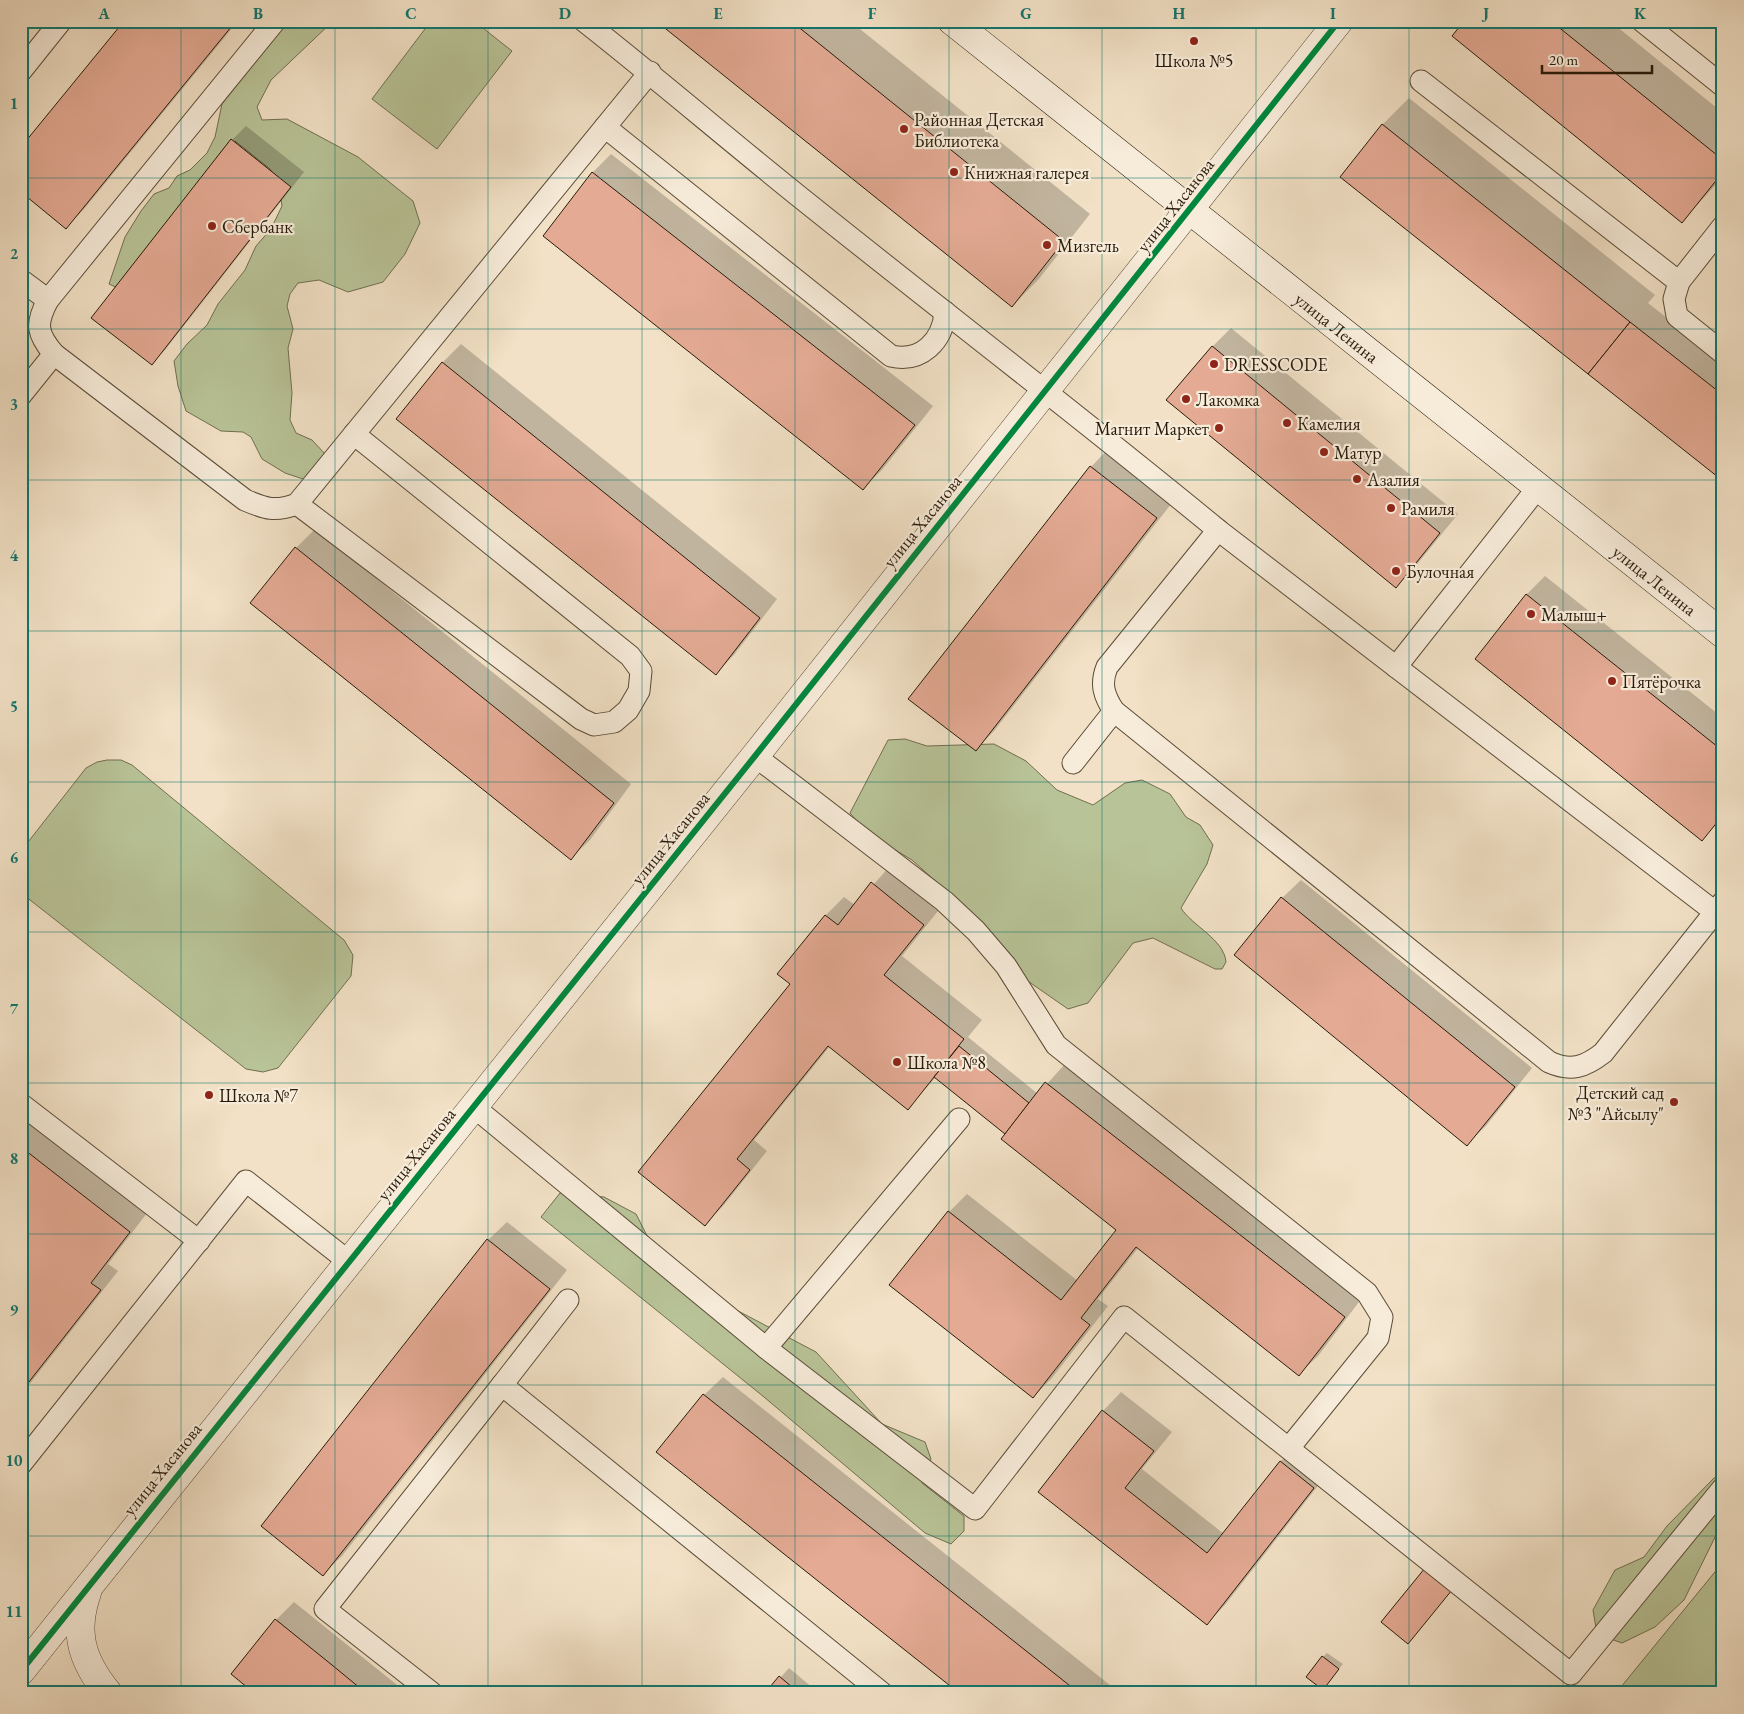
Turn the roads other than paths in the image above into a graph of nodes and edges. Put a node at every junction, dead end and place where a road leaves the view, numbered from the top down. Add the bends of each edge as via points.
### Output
1 (61, 21) edge
2 (275, 21) edge
3 (584, 21) edge
4 (952, 21) edge
5 (1339, 21) edge
6 (1642, 21) edge
7 (21, 71) edge
8 (650, 72) junction
9 (1421, 81) dead end
10 (1723, 86) edge
11 (605, 127) junction
12 (1189, 211) junction
13 (1723, 226) edge
14 (21, 280) edge
15 (1679, 282) junction
16 (48, 300) junction
17 (945, 312) junction
18 (1723, 353) edge
19 (54, 354) junction
20 (1046, 390) junction
21 (21, 395) edge
22 (354, 434) junction
23 (1539, 486) junction
24 (297, 504) junction
25 (1218, 530) junction
26 (1723, 634) edge
27 (1396, 667) junction
28 (1114, 711) junction
29 (755, 756) junction
30 (1073, 762) dead end
31 (1719, 907) edge
32 (21, 1104) edge
33 (474, 1107) junction
34 (959, 1119) dead end
35 (199, 1241) junction
36 (348, 1261) junction
37 (568, 1300) dead end
38 (766, 1348) junction
39 (502, 1385) junction
40 (1288, 1448) junction
41 (21, 1464) edge
42 (1723, 1488) edge
43 (91, 1583) junction
44 (21, 1671) edge
45 (108, 1693) edge
46 (432, 1693) edge
47 (882, 1693) edge

1 - 7 lane
2 - 16 lane
3 - 8 lane
4 - 12 street, улица Ленина
5 - 12 street, улица Хасанова
6 - 10 lane
8 - 11 lane
8 - 17 lane
9 - 15 lane
11 - 17 lane via 892,356 904,360 917,357 928,348 938,336
11 - 22 lane
12 - 20 street, улица Хасанова
12 - 23 street, улица Ленина
13 - 15 lane
14 - 16 lane
15 - 18 lane via 1674,299 1677,316
16 - 19 lane via 39,322 40,333
17 - 20 lane
19 - 21 lane
19 - 24 lane via 245,500 262,508 281,510
20 - 25 lane
20 - 29 street, улица Хасанова
22 - 24 lane
22 - 24 lane via 630,656 641,672 639,691 628,710 614,722 594,725 581,719
23 - 26 street, улица Ленина
23 - 27 lane
25 - 27 lane
25 - 28 lane via 1107,667 1103,688
27 - 31 lane
28 - 30 lane
28 - 31 lane via 1549,1062 1563,1068 1577,1068 1603,1052
29 - 33 street, улица Хасанова
29 - 40 lane via 944,901 976,931 1006,966 1056,1045 1367,1292 1382,1317 1378,1338
32 - 35 lane
33 - 36 street, улица Хасанова
33 - 38 lane
34 - 38 lane
35 - 36 lane via 246,1180
35 - 41 lane
36 - 43 street, улица Хасанова
37 - 39 lane
38 - 40 lane via 975,1509 1124,1316
39 - 46 lane via 325,1609
39 - 47 lane
40 - 42 lane via 1571,1674
43 - 44 street, улица Хасанова
43 - 45 street via 82,1613 81,1640 84,1656

